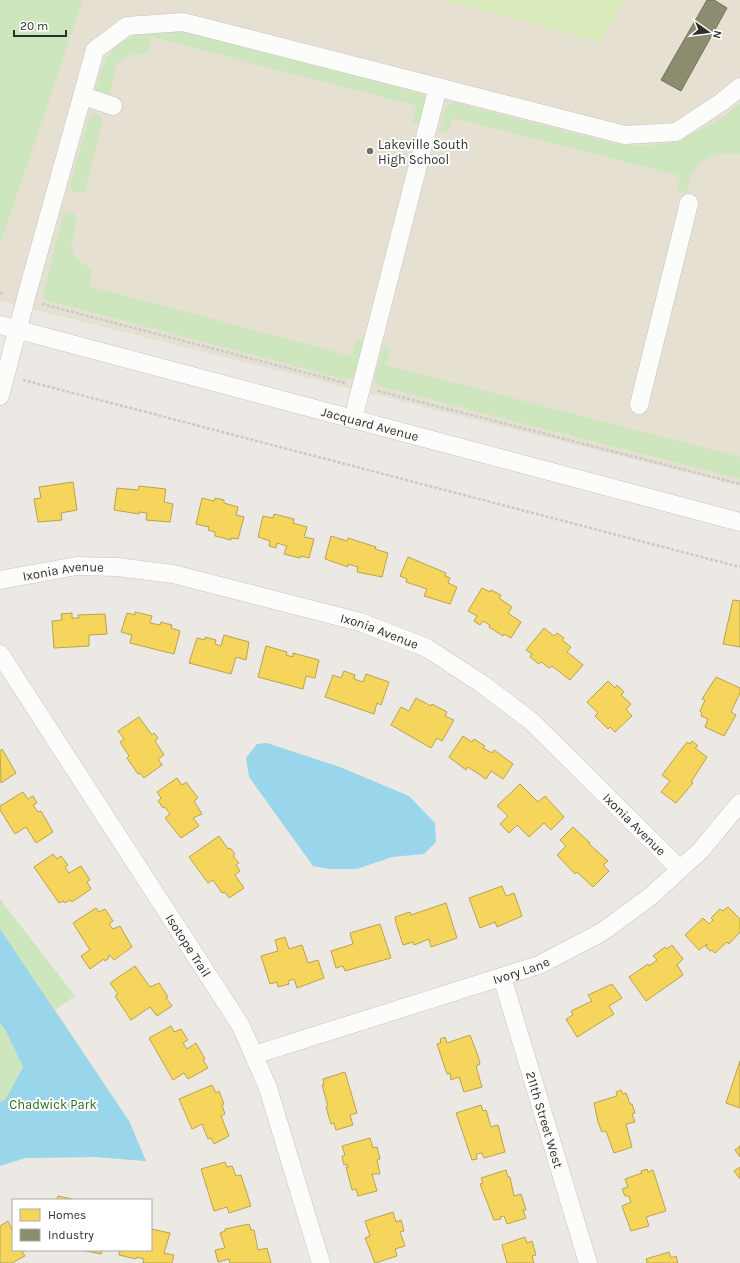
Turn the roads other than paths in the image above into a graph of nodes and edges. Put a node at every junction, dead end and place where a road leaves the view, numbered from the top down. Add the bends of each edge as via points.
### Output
1 (438, 87) junction
2 (740, 87) edge
3 (82, 96) junction
4 (113, 106) dead end
5 (689, 203) dead end
6 (0, 325) edge
7 (18, 330) junction
8 (0, 396) edge
9 (639, 404) dead end
10 (353, 419) junction
11 (740, 522) edge
12 (0, 580) edge
13 (0, 654) edge
14 (740, 804) edge
15 (680, 869) junction
16 (502, 977) junction
17 (254, 1055) junction
18 (321, 1263) edge
19 (588, 1263) edge

1 - 2 street via 625,135 676,132
1 - 3 street via 183,22 127,26 95,50
1 - 10 street
3 - 4 street
3 - 7 street
5 - 9 street
6 - 7 street, Jacquard Avenue
7 - 8 street
7 - 10 street, Jacquard Avenue
10 - 11 street, Jacquard Avenue
12 - 15 street, Ixonia Avenue via 77,566 117,567 173,574 360,622 427,648 482,684 531,721
13 - 17 street, Isotope Trail via 226,1002 241,1026
14 - 15 street, Ivory Lane via 701,850
15 - 16 street, Ivory Lane via 651,896 602,932 539,965
16 - 17 street, Ivory Lane
16 - 19 street, 211th Street West
17 - 18 street, Isotope Trail via 268,1088

